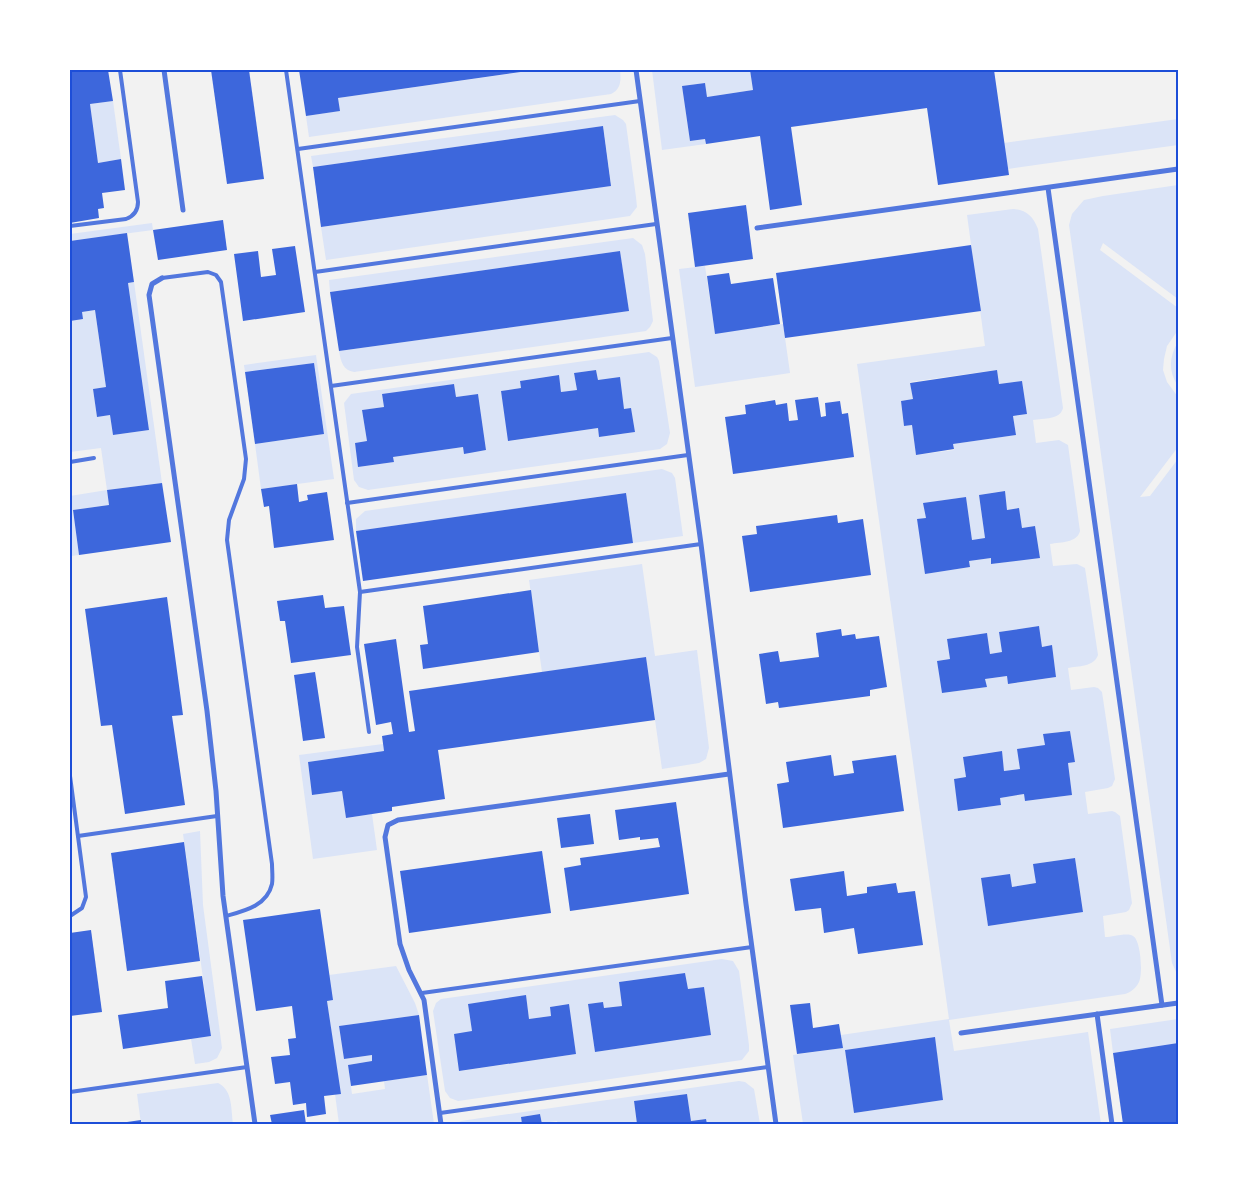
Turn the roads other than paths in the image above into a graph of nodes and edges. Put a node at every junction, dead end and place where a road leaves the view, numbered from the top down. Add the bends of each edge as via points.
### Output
1 (120, 70) edge
2 (164, 70) edge
3 (286, 70) edge
4 (636, 70) edge
5 (640, 101) junction
6 (298, 149) junction
7 (1178, 169) edge
8 (1048, 188) junction
9 (183, 210) dead end
10 (656, 224) junction
11 (70, 226) edge
12 (757, 228) dead end
13 (315, 272) junction
14 (162, 278) joint
15 (672, 338) junction
16 (331, 386) junction
17 (688, 455) junction
18 (94, 458) dead end
19 (70, 462) edge
20 (347, 503) junction
21 (700, 544) junction
22 (360, 592) junction
23 (369, 732) dead end
24 (729, 774) junction
25 (70, 776) edge
26 (217, 816) junction
27 (78, 836) junction
28 (70, 916) edge
29 (226, 916) junction
30 (752, 947) junction
31 (422, 993) junction
32 (1178, 1003) edge
33 (1162, 1005) junction
34 (1096, 1014) junction
35 (961, 1034) dead end
36 (247, 1067) junction
37 (768, 1067) junction
38 (70, 1092) edge
39 (440, 1113) junction
40 (255, 1124) edge
41 (442, 1124) edge
42 (776, 1124) edge
43 (1112, 1124) edge

1 - 11 lane via 138,208 126,219
2 - 9 street
3 - 6 lane
4 - 5 street
5 - 6 lane
5 - 10 street
6 - 13 lane
7 - 8 street
8 - 12 street
8 - 33 street
10 - 13 lane
10 - 15 street
13 - 16 lane
14 - 26 street via 152,284 149,295 207,711
14 - 29 lane via 208,272 216,274 221,282 246,459 244,479 229,520 227,540 272,864 272,884 264,899 248,910
15 - 16 lane
15 - 17 street
16 - 20 lane
17 - 20 lane
17 - 21 street
18 - 19 lane
20 - 22 lane
21 - 22 lane
21 - 24 street
22 - 23 lane via 357,647
24 - 30 street
24 - 31 street via 392,822 385,837 400,944
25 - 27 lane
26 - 27 lane
26 - 29 street
27 - 28 lane via 86,900 80,911
29 - 36 street
30 - 31 lane
30 - 37 street
31 - 39 street
32 - 33 street
33 - 34 street
34 - 35 street
34 - 43 street
36 - 38 lane
36 - 40 street
37 - 39 lane
37 - 42 street
39 - 41 street

